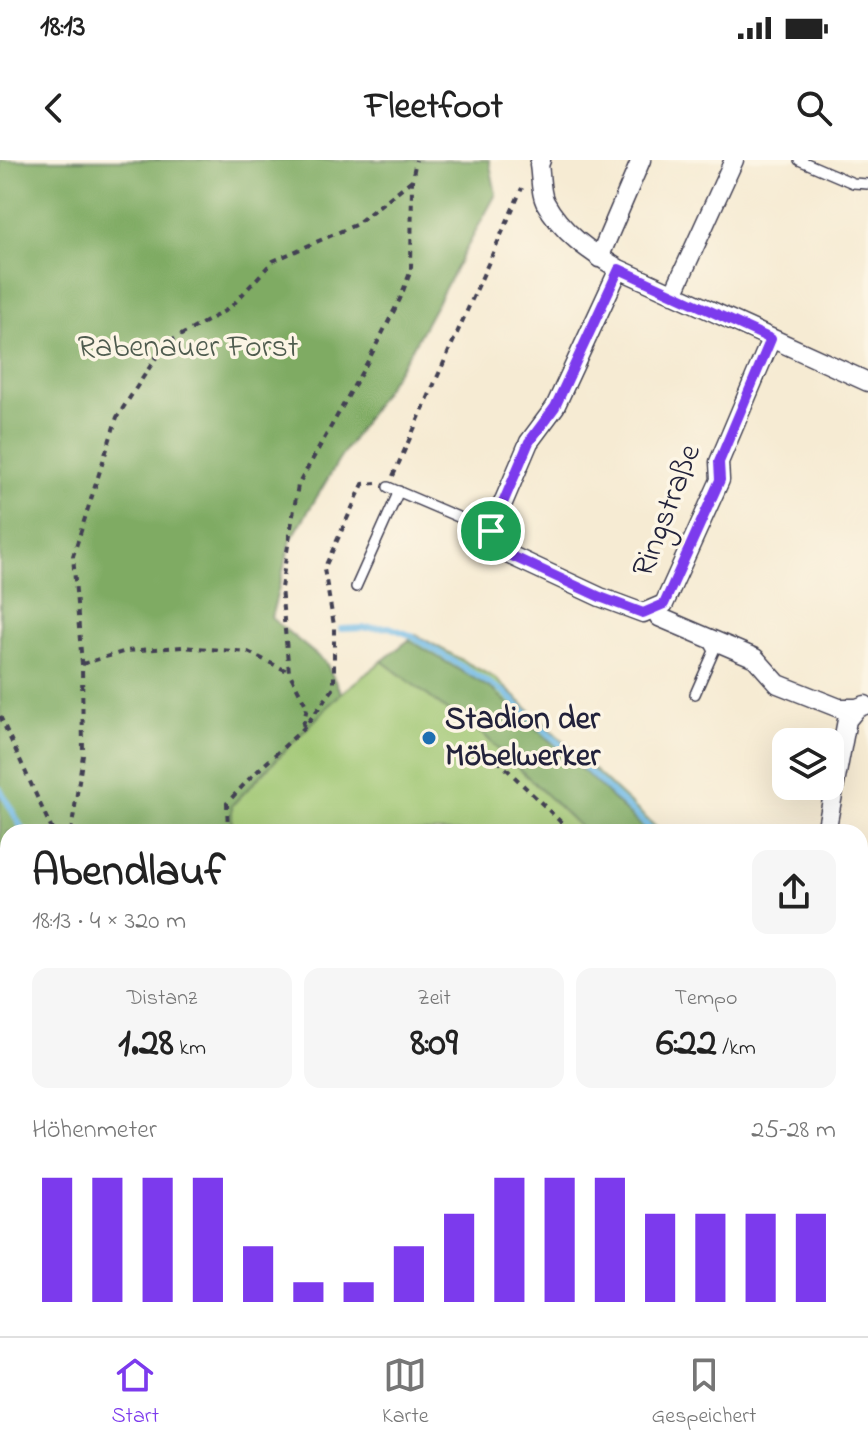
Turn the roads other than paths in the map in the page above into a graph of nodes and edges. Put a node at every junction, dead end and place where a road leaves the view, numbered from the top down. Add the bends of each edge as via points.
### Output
1 (641, 160) edge
2 (734, 160) edge
3 (799, 160) edge
4 (540, 162) edge
5 (868, 184) edge
6 (599, 258) junction
7 (619, 269) junction
8 (673, 294) junction
9 (771, 339) junction
10 (868, 382) edge
11 (388, 487) road end
12 (399, 491) junction
13 (491, 531) junction
14 (356, 587) dead end
15 (657, 612) junction
16 (695, 694) dead end
17 (862, 706) edge
18 (828, 824) edge

1 - 6 street
2 - 8 street
3 - 5 lane
4 - 6 street via 544,201 575,240
6 - 7 street
7 - 8 street
7 - 13 street via 555,407 529,442
8 - 9 street
9 - 10 street
9 - 15 street, Ringstraße via 719,462 720,480
11 - 12 lane
12 - 13 lane
12 - 14 lane
13 - 15 street, Ringstraße via 499,550 600,597 643,613
15 - 16 lane via 661,622 710,643 714,651
15 - 17 street via 755,658 778,684 839,708
17 - 18 street via 847,720

